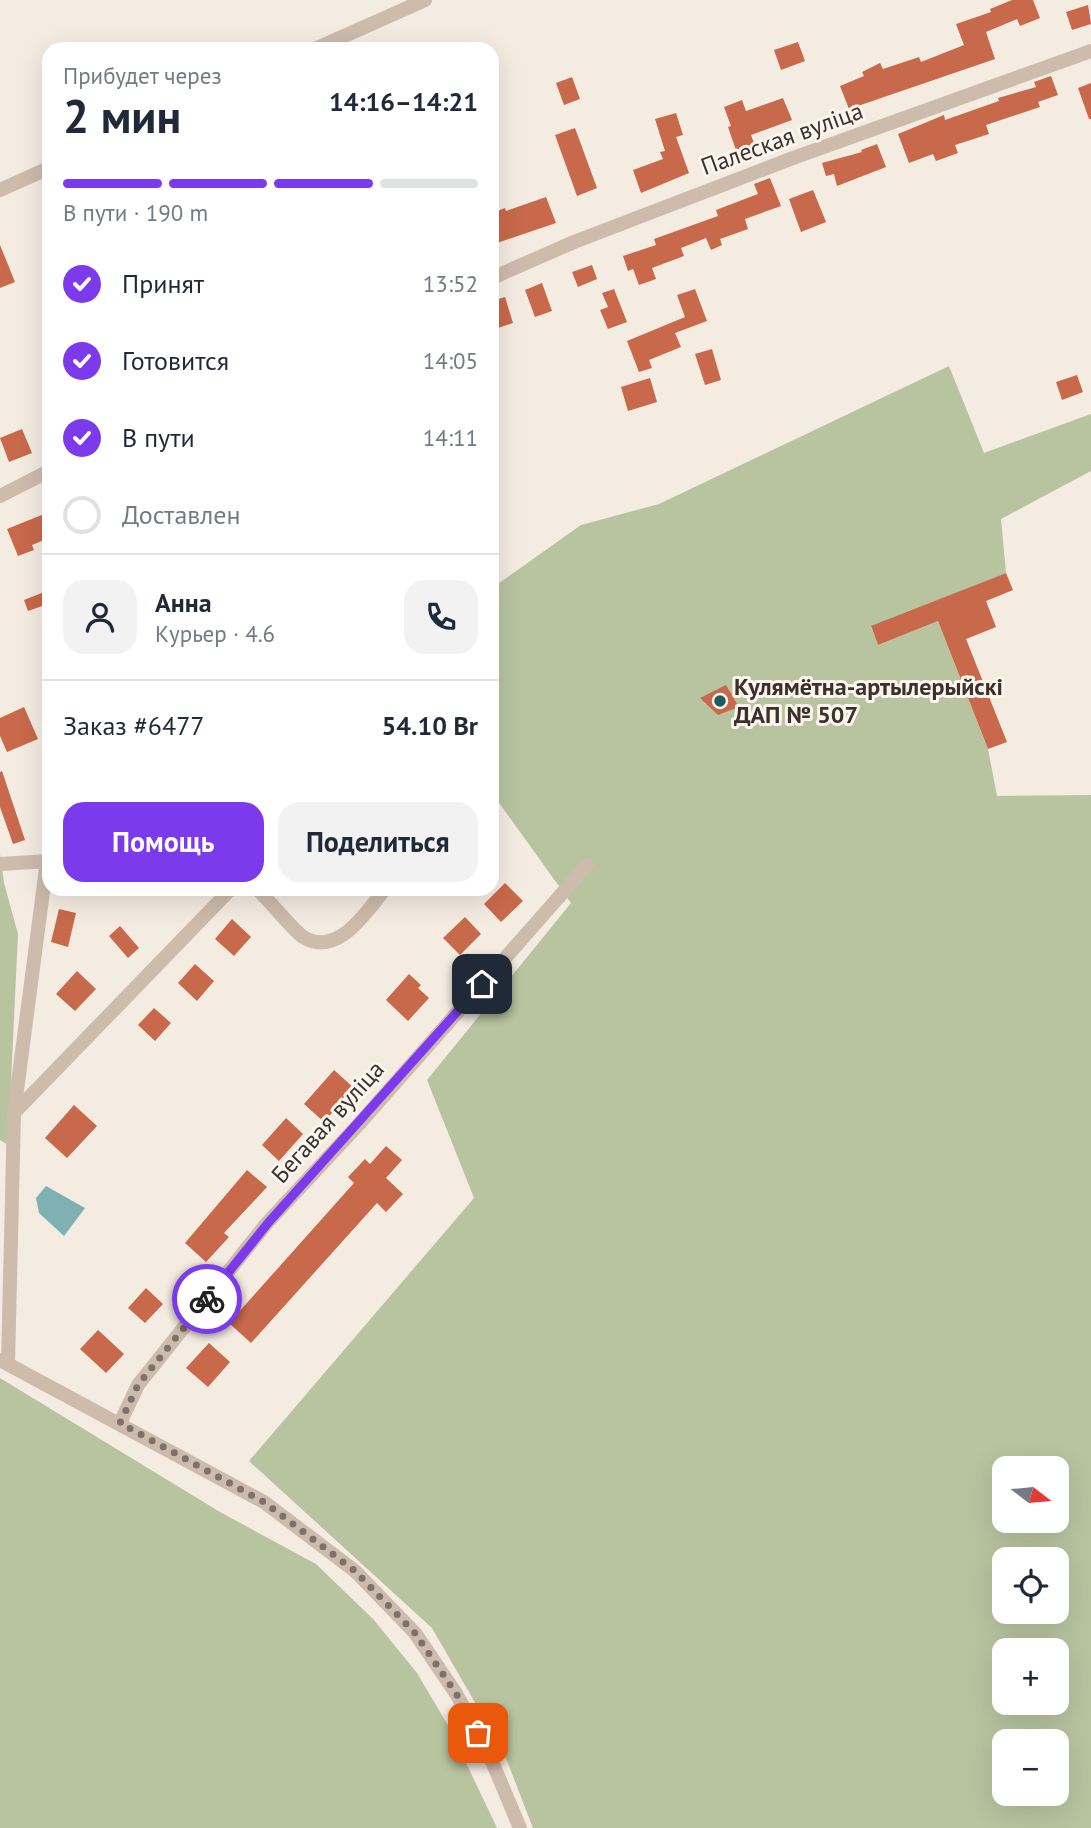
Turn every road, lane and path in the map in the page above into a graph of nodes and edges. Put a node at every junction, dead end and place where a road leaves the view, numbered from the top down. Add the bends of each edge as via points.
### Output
1 (425, 0) edge
2 (331, 42) edge
3 (1091, 51) edge
4 (42, 171) edge
5 (0, 190) edge
6 (499, 275) edge
7 (42, 475) edge
8 (0, 496) edge
9 (42, 861) edge
10 (0, 864) edge
11 (587, 865) dead end
12 (43, 896) edge
13 (224, 896) edge
14 (264, 896) edge
15 (379, 896) edge
16 (14, 1113) junction
17 (4, 1362) edge
18 (120, 1423) junction
19 (520, 1828) edge

1 - 2 street
3 - 6 street, Палеская вуліца via 793,158
4 - 5 street
7 - 8 street
9 - 10 street
11 - 18 street, Бегавая вуліца via 268,1223 138,1385
12 - 16 street
13 - 16 street
14 - 15 street via 303,936 333,942 350,930
16 - 17 street
17 - 18 street
18 - 19 street via 264,1502 355,1571 415,1633 457,1695 488,1752

